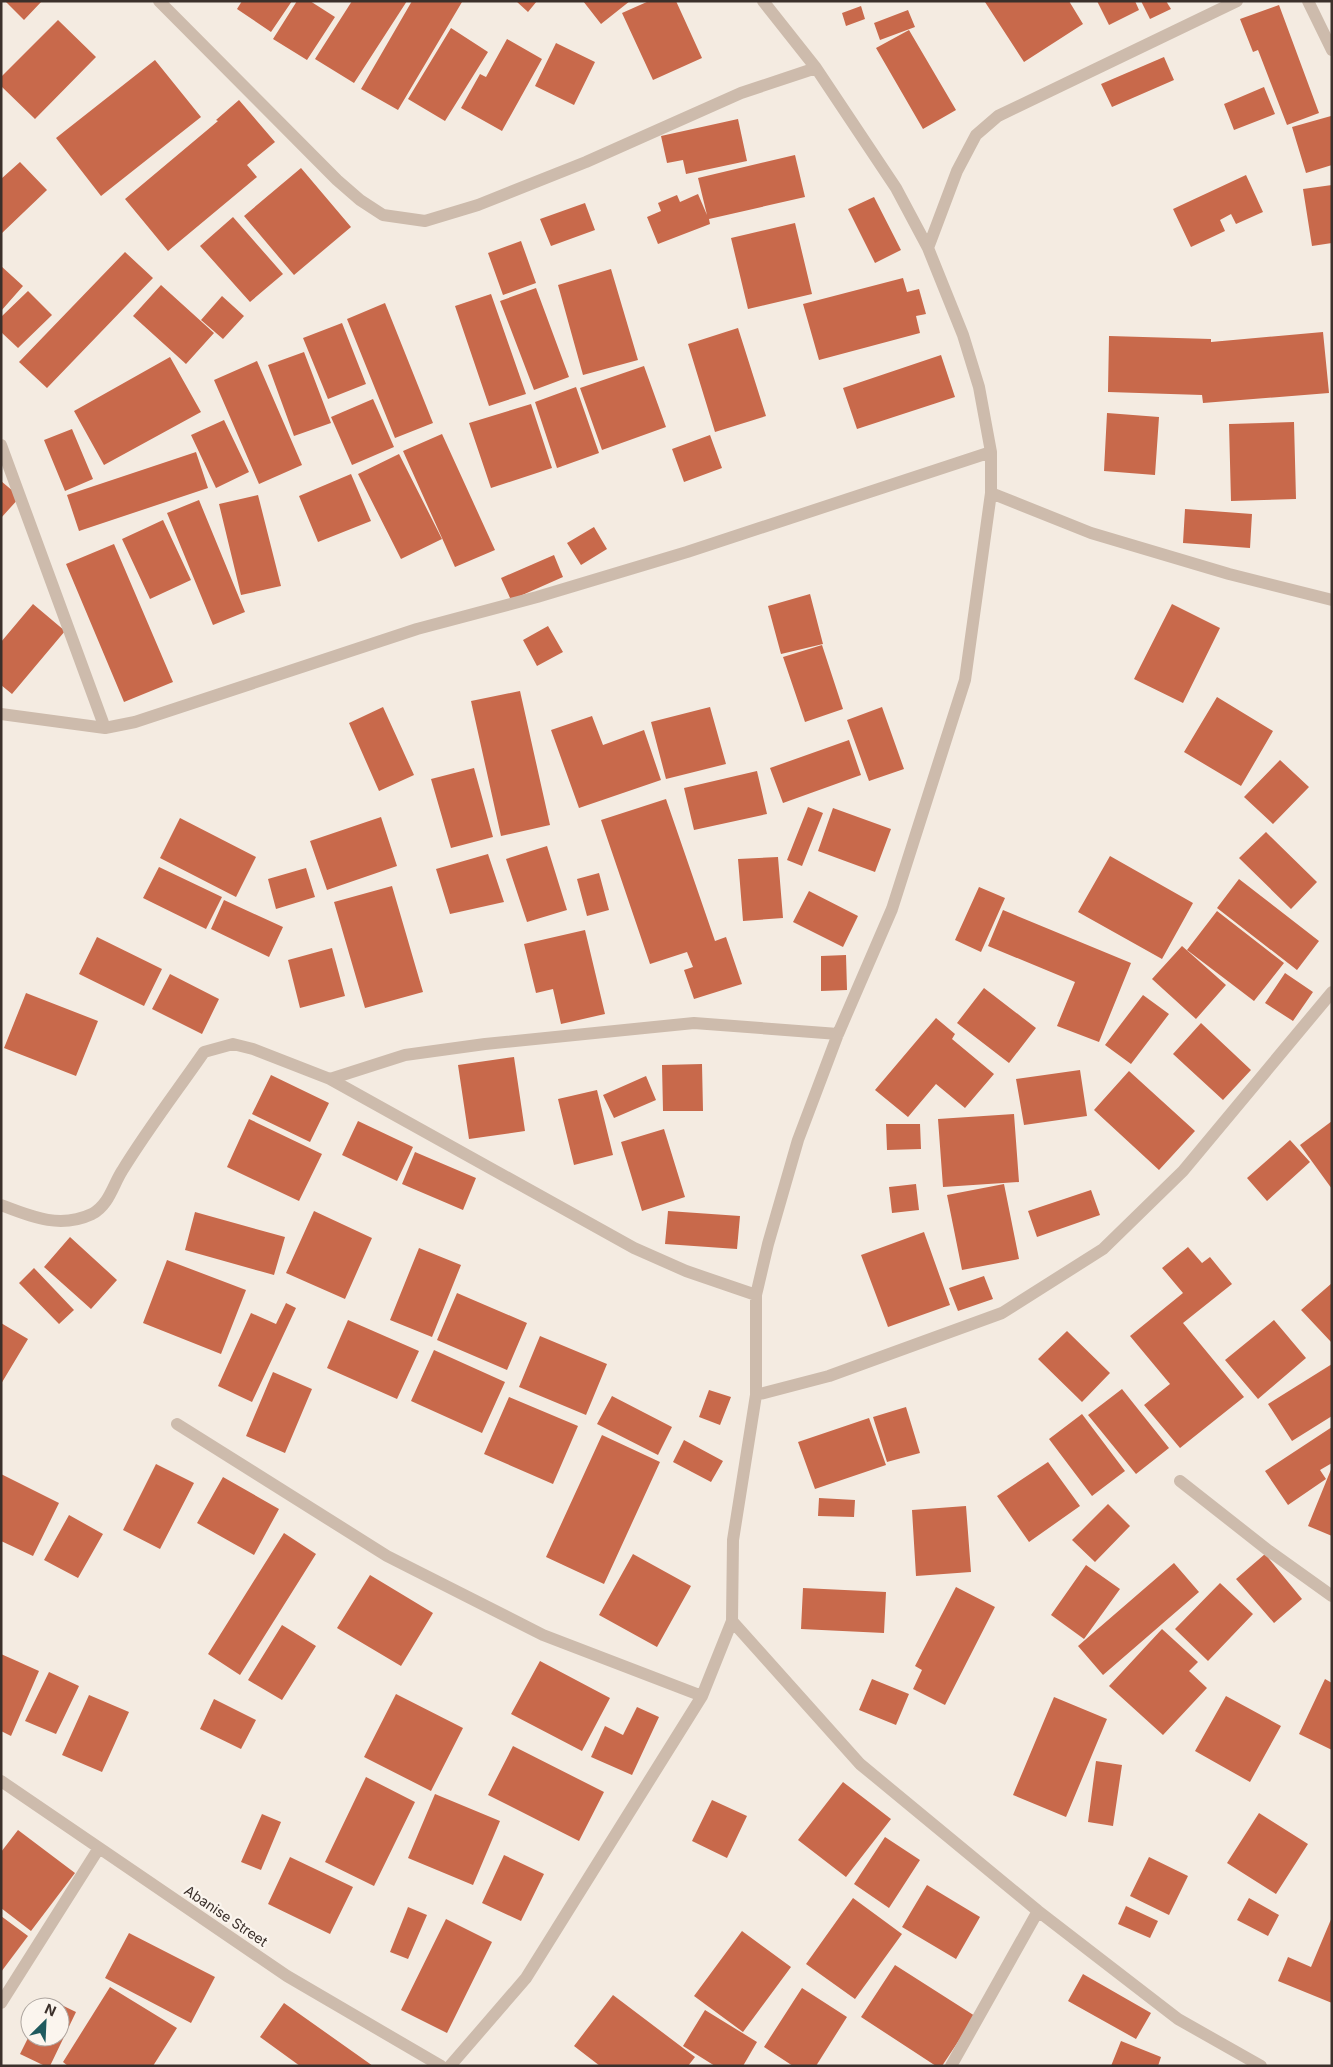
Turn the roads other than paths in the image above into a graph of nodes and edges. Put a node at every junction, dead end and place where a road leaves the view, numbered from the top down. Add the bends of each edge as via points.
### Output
1 (159, 1) edge
2 (763, 1) edge
3 (1237, 1) edge
4 (1308, 1) edge
5 (1332, 50) edge
6 (816, 68) junction
7 (928, 248) junction
8 (1, 445) edge
9 (991, 452) junction
10 (991, 494) junction
11 (1332, 600) edge
12 (1, 714) edge
13 (105, 728) junction
14 (1332, 992) edge
15 (838, 1034) junction
16 (330, 1079) junction
17 (1, 1205) edge
18 (756, 1296) junction
19 (756, 1395) junction
20 (177, 1424) dead end
21 (1180, 1480) dead end
22 (1332, 1596) edge
23 (732, 1621) junction
24 (702, 1696) junction
25 (1, 1781) edge
26 (99, 1848) junction
27 (1038, 1911) junction
28 (1, 2003) edge
29 (441, 2066) edge
30 (450, 2066) edge
31 (951, 2066) edge
32 (1261, 2066) edge

1 - 6 street via 336,180 360,200 383,215 425,221 478,205 586,162 741,93
2 - 6 street
3 - 7 street via 998,116 976,134 957,171
4 - 5 street
6 - 7 street via 896,188
7 - 9 street via 963,335 979,388
8 - 13 street
9 - 10 street
9 - 13 street via 687,552 417,629 135,722
10 - 11 street via 1091,533 1229,574
10 - 15 street via 965,680 892,909
12 - 13 street
14 - 19 street via 1183,1171 1103,1249 1002,1313 829,1376
15 - 16 street via 694,1023 405,1055
15 - 18 street via 798,1140
16 - 17 street via 234,1044 204,1052 121,1172 104,1204 94,1213 77,1220 58,1221 37,1219
16 - 18 street via 634,1248
18 - 19 street
19 - 23 street via 733,1540
20 - 24 street via 386,1556 543,1635
21 - 22 street
23 - 24 street
23 - 27 street via 860,1764
24 - 30 street via 526,1978
25 - 26 street, Abanise Street
26 - 28 street
26 - 29 street, Abanise Street via 287,1976
27 - 31 street
27 - 32 street via 1178,2019

